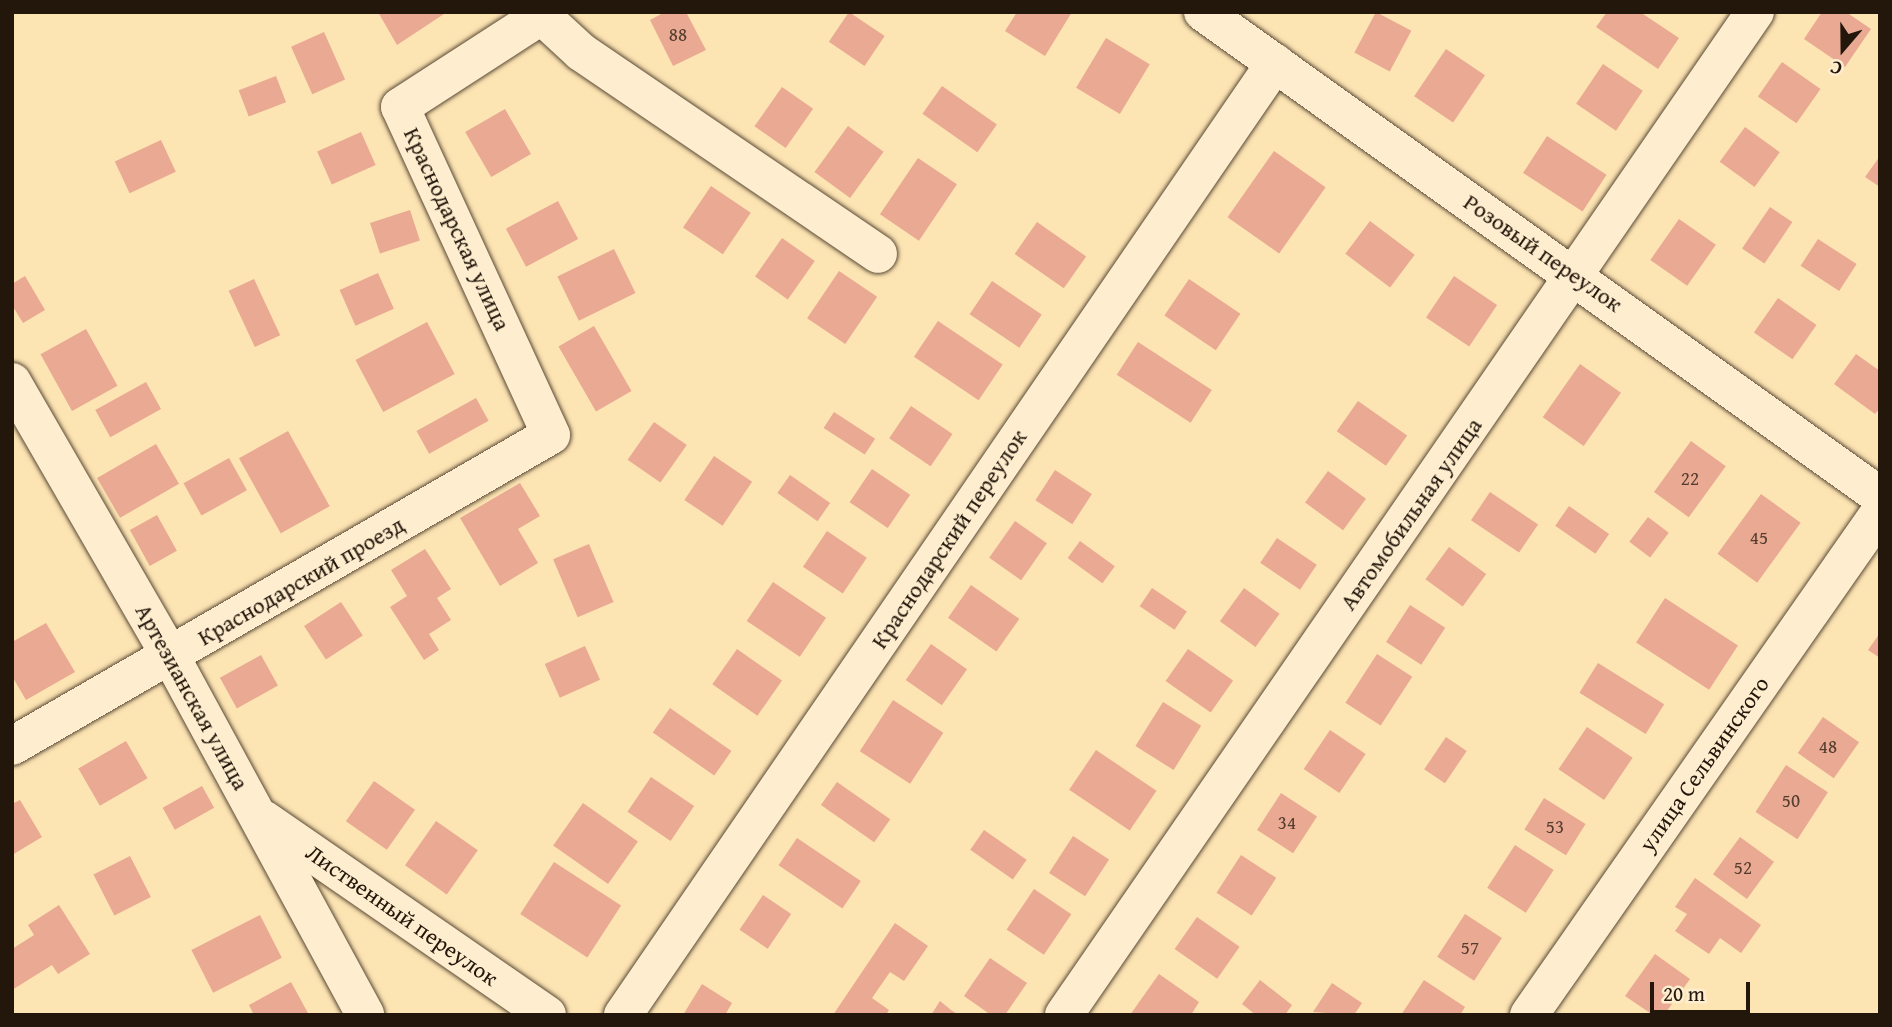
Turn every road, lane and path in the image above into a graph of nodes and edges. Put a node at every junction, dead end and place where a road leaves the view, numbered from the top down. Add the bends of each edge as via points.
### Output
1 (1203, 12) edge
2 (1755, 12) edge
3 (545, 14) edge
4 (1275, 63) junction
5 (878, 254) dead end
6 (1576, 276) junction
7 (12, 382) edge
8 (551, 435) joint
9 (1880, 496) edge
10 (1880, 512) edge
11 (171, 657) junction
12 (12, 746) edge
13 (257, 814) junction
14 (365, 1015) edge
15 (547, 1015) edge
16 (623, 1015) edge
17 (1064, 1015) edge
18 (1529, 1015) edge

1 - 4 street, Розовый переулок
2 - 6 street, Автомобильная улица
3 - 5 street via 580,52
3 - 8 street, Краснодарская улица via 400,107
4 - 6 street, Розовый переулок
4 - 16 street, Краснодарский переулок
6 - 9 street, Розовый переулок
6 - 17 street, Автомобильная улица
7 - 11 street, Артезианская улица
8 - 11 street, Краснодарский проезд
10 - 18 street, улица Сельвинского
11 - 12 street, Краснодарский проезд
11 - 13 street, Артезианская улица
13 - 14 street, Артезианская улица
13 - 15 street, Лиственный переулок

